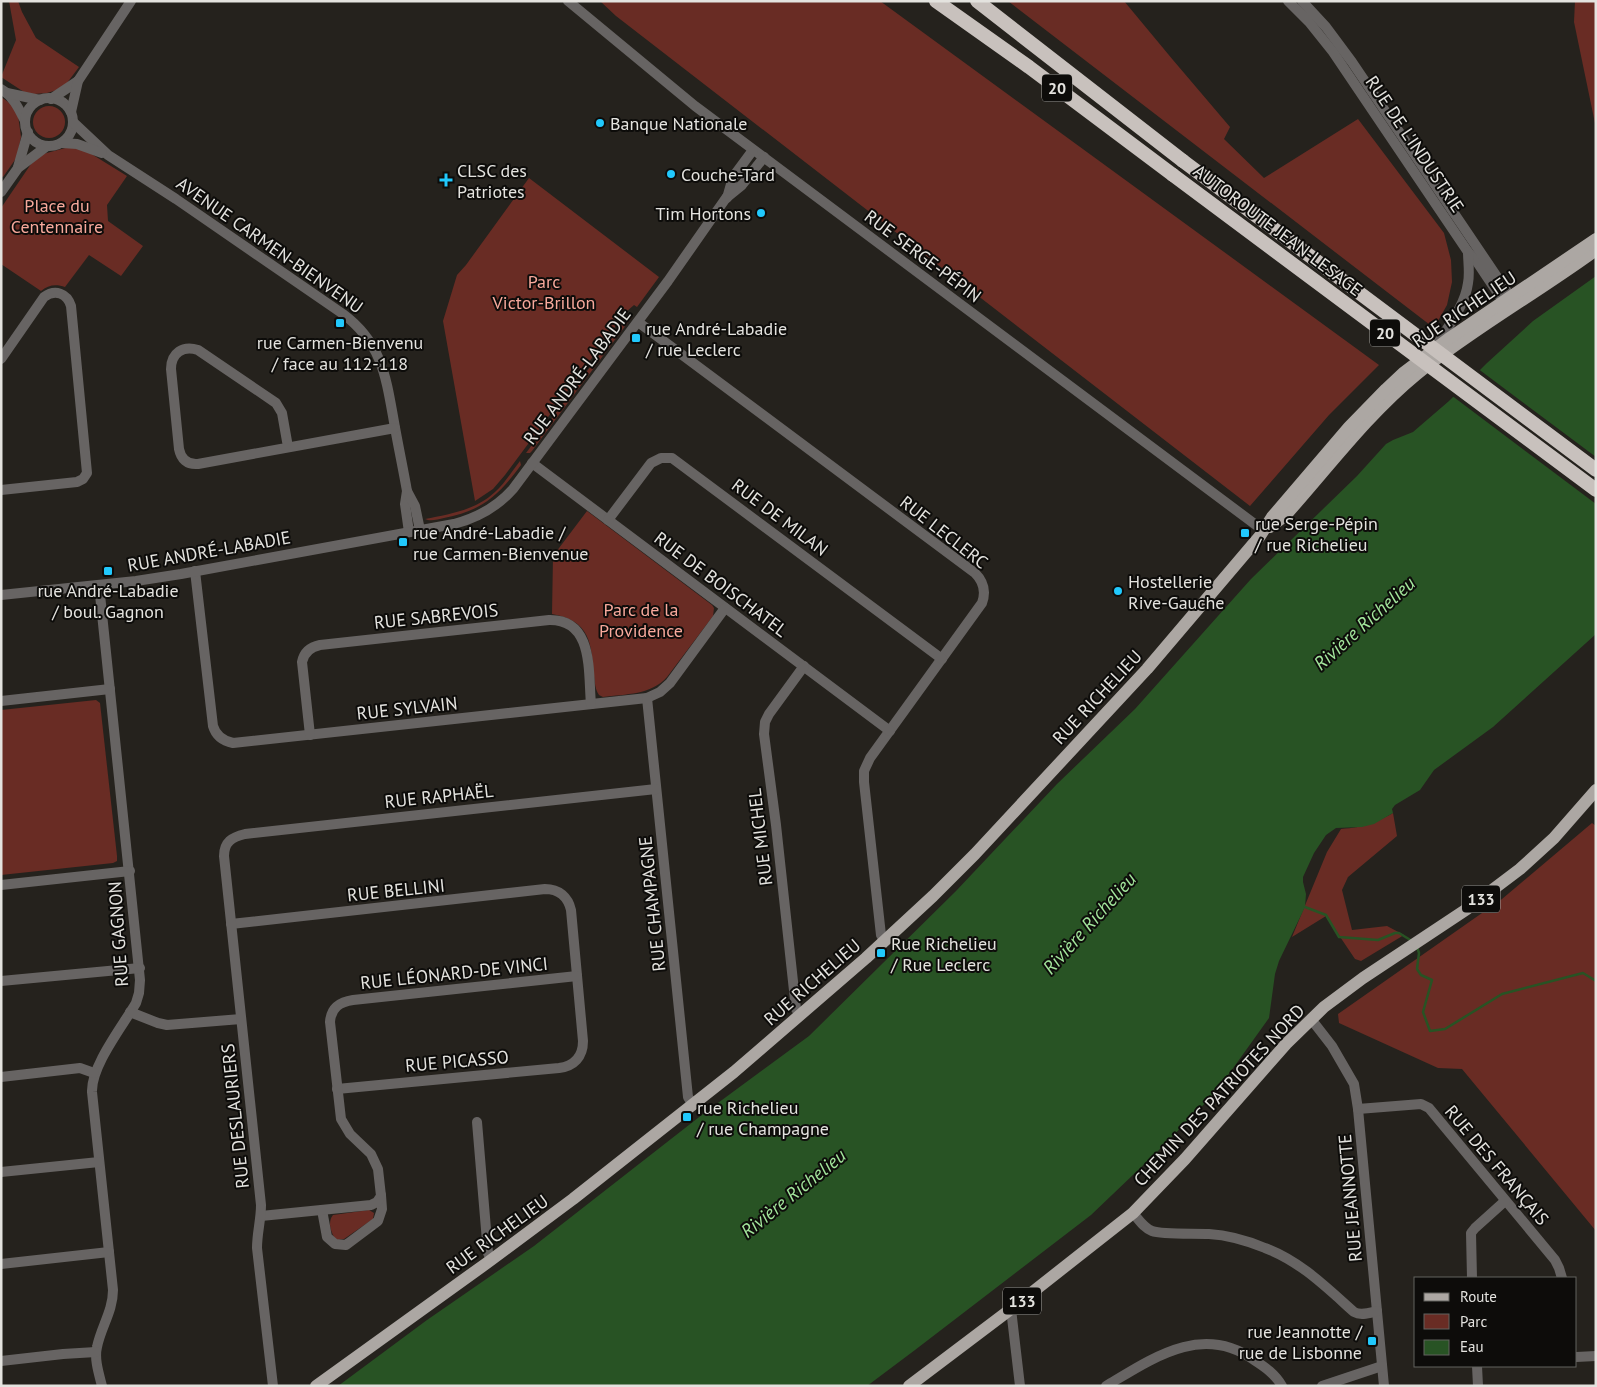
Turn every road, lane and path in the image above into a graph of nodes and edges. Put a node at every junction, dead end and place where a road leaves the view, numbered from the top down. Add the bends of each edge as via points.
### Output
1 (132, 1) edge
2 (568, 1) edge
3 (936, 1) edge
4 (977, 1) edge
5 (1288, 1) edge
6 (1302, 1) edge
7 (78, 81) junction
8 (4, 90) edge
9 (51, 99) junction
10 (40, 100) junction
11 (72, 117) junction
12 (25, 121) junction
13 (28, 132) junction
14 (62, 143) junction
15 (47, 146) junction
16 (754, 150) junction
17 (108, 155) junction
18 (764, 157) junction
19 (18, 168) junction
20 (1, 192) edge
21 (726, 198) junction
22 (1596, 239) edge
23 (1596, 250) edge
24 (1468, 252) junction
25 (1510, 304) junction
26 (638, 322) junction
27 (1435, 348) junction
28 (1, 359) edge
29 (395, 428) junction
30 (288, 448) junction
31 (532, 463) junction
32 (1596, 470) edge
33 (1, 490) edge
34 (1596, 490) edge
35 (407, 491) junction
36 (608, 520) junction
37 (420, 530) junction
38 (1264, 531) junction
39 (409, 532) junction
40 (195, 571) junction
41 (99, 585) junction
42 (1, 595) edge
43 (725, 608) junction
44 (942, 659) junction
45 (804, 666) junction
46 (110, 689) junction
47 (647, 698) junction
48 (1, 701) edge
49 (591, 704) junction
50 (890, 731) junction
51 (310, 735) junction
52 (656, 788) junction
53 (1596, 790) edge
54 (1596, 803) edge
55 (1559, 833) junction
56 (228, 843) joint
57 (130, 871) junction
58 (1, 885) edge
59 (230, 924) junction
60 (885, 941) junction
61 (140, 968) junction
62 (577, 976) junction
63 (1, 981) edge
64 (130, 1012) junction
65 (800, 1015) junction
66 (241, 1019) junction
67 (1311, 1020) junction
68 (94, 1073) junction
69 (1, 1077) edge
70 (337, 1089) junction
71 (693, 1104) junction
72 (1358, 1110) junction
73 (477, 1122) dead end
74 (99, 1162) junction
75 (1, 1172) edge
76 (381, 1192) junction
77 (1506, 1201) junction
78 (322, 1210) junction
79 (1133, 1213) junction
80 (261, 1216) junction
81 (109, 1252) junction
82 (491, 1260) junction
83 (1, 1264) edge
84 (1472, 1277) edge
85 (1562, 1277) edge
86 (1011, 1309) junction
87 (1377, 1311) junction
88 (96, 1352) junction
89 (1596, 1356) edge
90 (1577, 1357) edge
91 (1, 1361) edge
92 (1382, 1366) junction
93 (1477, 1367) edge
94 (102, 1386) edge
95 (273, 1386) edge
96 (316, 1386) edge
97 (909, 1386) edge
98 (1020, 1386) edge
99 (1106, 1386) edge
100 (1282, 1386) edge
101 (1322, 1386) edge
102 (1384, 1386) edge
103 (1478, 1386) edge

1 - 7 street
2 - 16 street, RUE SERGE-PÉPIN via 673,89
3 - 34 highway, AUTOROUTE JEAN-LESAGE / 20, bridge
4 - 32 highway, AUTOROUTE JEAN-LESAGE / 20, bridge via 1184,161
5 - 24 street, RUE DE L'INDUSTRIE via 1333,52
6 - 25 street, RUE DE L'INDUSTRIE via 1352,62
7 - 9 street
7 - 11 street
8 - 10 street
8 - 12 street
9 - 10 street
9 - 11 street via 63,103
10 - 12 street via 30,107
11 - 14 street via 71,133
11 - 17 street, AVENUE CARMEN-BIENVENU
12 - 13 street
13 - 15 street
13 - 19 street
14 - 15 street
14 - 17 street, AVENUE CARMEN-BIENVENU via 77,144
15 - 19 street
16 - 18 street, RUE SERGE-PÉPIN
16 - 21 street, RUE ANDRÉ-LABADIE via 733,177
17 - 29 street, AVENUE CARMEN-BIENVENU via 354,323 370,340 382,363
18 - 21 street, RUE ANDRÉ-LABADIE via 742,185
18 - 38 street, RUE SERGE-PÉPIN
19 - 20 street
21 - 26 street, RUE ANDRÉ-LABADIE
22 - 25 main road, RUE RICHELIEU
23 - 25 main road, RUE RICHELIEU
24 - 25 street, RUE DE L'INDUSTRIE
24 - 27 street via 1469,274 1465,294
25 - 27 main road, RUE RICHELIEU
25 - 38 main road, RUE RICHELIEU via 1398,390 1285,516
26 - 31 street, RUE ANDRÉ-LABADIE
26 - 44 street, RUE LECLERC via 978,576 984,587 983,600
27 - 38 main road, RUE RICHELIEU via 1360,414
28 - 33 street via 44,297 53,292 66,297 71,306 87,474 77,482
29 - 30 street
29 - 35 street, AVENUE CARMEN-BIENVENU
30 - 30 street via 282,413 276,403 198,350 187,348 174,355 171,369 179,450 185,461 198,464
31 - 36 street, RUE DE BOISCHATEL
31 - 37 street, RUE ANDRÉ-LABADIE via 507,495 489,510 466,521
35 - 37 street via 416,506
35 - 39 street, AVENUE CARMEN-BIENVENU via 405,504
36 - 43 street, RUE DE BOISCHATEL
36 - 44 street, RUE DE MILAN via 651,463 661,458 672,458
37 - 39 street, RUE ANDRÉ-LABADIE
38 - 60 main road, RUE RICHELIEU via 1127,692 962,868
39 - 40 street, RUE ANDRÉ-LABADIE
40 - 41 street, RUE ANDRÉ-LABADIE
40 - 51 street, RUE SYLVAIN via 212,724 217,735 233,743
41 - 42 street, RUE ANDRÉ-LABADIE
41 - 46 street, RUE GAGNON
43 - 45 street, RUE DE BOISCHATEL
43 - 47 street, RUE SYLVAIN via 670,683
44 - 50 street, RUE LECLERC
45 - 50 street, RUE DE BOISCHATEL
45 - 65 street, RUE MICHEL via 764,726 796,1009
46 - 48 street
46 - 57 street, RUE GAGNON
47 - 49 street, RUE SYLVAIN
47 - 52 street, RUE CHAMPAGNE
49 - 51 street, RUE SYLVAIN
49 - 51 street, RUE SABREVOIS via 585,643 568,623 547,620 313,647 303,656 302,665
50 - 60 street, RUE LECLERC via 868,761 864,775 881,935
52 - 56 street, RUE RAPHAËL via 244,834
52 - 71 street, RUE CHAMPAGNE via 688,1097
53 - 55 main road, CHEMIN DES PATRIOTES NORD / 133
54 - 55 main road, CHEMIN DES PATRIOTES NORD / 133
55 - 67 main road, CHEMIN DES PATRIOTES NORD / 133 via 1500,885 1353,985
56 - 59 street, RUE DESLAURIERS via 224,853
57 - 58 street
57 - 61 street, RUE GAGNON
59 - 62 street, RUE BELLINI via 555,891 564,896 571,910
59 - 66 street, RUE DESLAURIERS
60 - 65 main road, RUE RICHELIEU
61 - 63 street
61 - 64 street, RUE GAGNON via 139,993
62 - 70 street, RUE LÉONARD-DE VINCI via 344,1002 336,1006 330,1022
62 - 70 street, RUE PICASSO via 584,1041 577,1060 569,1066
64 - 66 street via 167,1025
64 - 68 street, RUE GAGNON
65 - 71 main road, RUE RICHELIEU
66 - 80 street, RUE DESLAURIERS
67 - 72 street, RUE JEANNOTTE via 1332,1046 1354,1084
67 - 79 main road, CHEMIN DES PATRIOTES NORD / 133 via 1277,1053 1186,1160
68 - 69 street via 80,1068
68 - 74 street, RUE GAGNON via 92,1092
70 - 76 street via 343,1123 374,1158
71 - 82 main road, RUE RICHELIEU
72 - 77 street, RUE DES FRANÇAIS via 1426,1106
72 - 87 street, RUE JEANNOTTE
73 - 82 street
74 - 75 street
74 - 81 street, RUE GAGNON
76 - 78 street via 373,1204
76 - 78 street via 382,1209 378,1221 346,1245 329,1240
77 - 84 street via 1471,1233
77 - 85 street, RUE DES FRANÇAIS via 1555,1260
78 - 80 street
79 - 86 main road, CHEMIN DES PATRIOTES NORD / 133
79 - 87 street via 1144,1226 1155,1232 1213,1234 1265,1248 1306,1270 1354,1312 1366,1314
80 - 95 street, RUE DESLAURIERS via 257,1248
81 - 83 street
81 - 88 street, RUE GAGNON via 112,1300
82 - 96 main road, RUE RICHELIEU
86 - 97 main road, CHEMIN DES PATRIOTES NORD / 133
86 - 98 street
87 - 92 street, RUE JEANNOTTE
88 - 91 street
88 - 94 street, RUE GAGNON
89 - 90 street
92 - 101 street
92 - 102 street, RUE JEANNOTTE
93 - 103 street
99 - 100 street via 1152,1358 1188,1346 1206,1344 1237,1348 1267,1369

